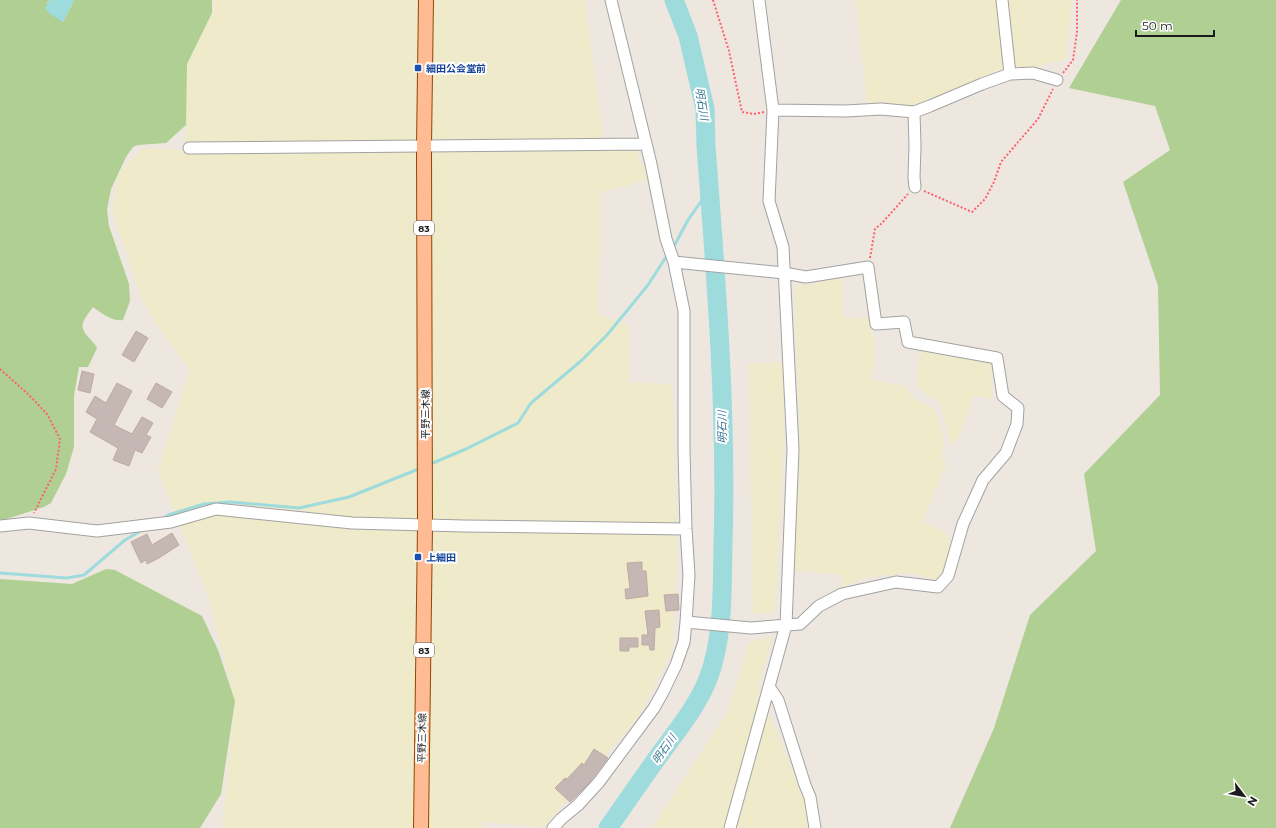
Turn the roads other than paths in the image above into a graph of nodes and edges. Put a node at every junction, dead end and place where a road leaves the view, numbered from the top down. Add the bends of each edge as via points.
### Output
1 (426, 0) edge
2 (611, 0) edge
3 (759, 0) edge
4 (1002, 0) edge
5 (1010, 74) junction
6 (1057, 80) road end
7 (773, 110) junction
8 (914, 112) junction
9 (645, 144) junction
10 (424, 146) junction
11 (189, 148) dead end
12 (915, 187) road end
13 (674, 262) junction
14 (784, 273) junction
15 (0, 526) edge
16 (425, 526) junction
17 (686, 529) junction
18 (686, 622) junction
19 (786, 625) junction
20 (770, 688) junction
21 (421, 828) edge
22 (553, 828) edge
23 (730, 828) edge
24 (815, 828) edge

1 - 10 main road, 平野三木線 / 83
2 - 9 street
3 - 7 street
4 - 5 street
5 - 6 street via 1033,72
5 - 8 street
7 - 8 street via 881,109
7 - 14 street via 769,201 783,247
8 - 12 street
9 - 10 street
9 - 13 street via 666,239
10 - 11 street
10 - 16 main road, 平野三木線 / 83
13 - 14 street
13 - 17 street via 684,311
14 - 19 street via 793,448
14 - 19 street via 806,277 868,267 876,324 904,322 908,342 997,358 1003,396 1018,408 1017,424 1006,453 983,480 963,524 948,576 938,587 896,582 842,594 819,606 800,624
15 - 16 street via 29,523 97,531 171,522 216,509 352,523
16 - 17 street
16 - 21 main road, 平野三木線 / 83
17 - 18 street via 689,575
18 - 19 street via 751,628
18 - 22 street via 684,642 676,665 654,708 599,782
19 - 20 street
20 - 23 street
20 - 24 street via 778,700 810,797

